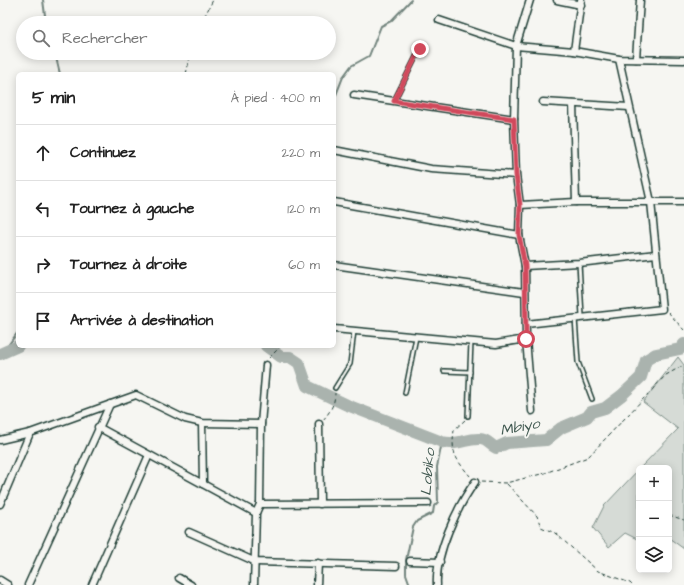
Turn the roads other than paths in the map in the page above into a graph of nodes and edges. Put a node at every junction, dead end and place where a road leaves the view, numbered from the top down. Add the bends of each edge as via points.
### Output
1 (530, 0) edge
2 (556, 0) edge
3 (640, 0) edge
4 (581, 3) edge
5 (439, 20) dead end
6 (516, 46) junction
7 (420, 49) dead end
8 (574, 51) junction
9 (619, 59) junction
10 (636, 59) junction
11 (684, 60) edge
12 (354, 95) dead end
13 (394, 101) junction
14 (543, 102) dead end
15 (573, 104) junction
16 (629, 107) junction
17 (514, 119) junction
18 (336, 150) edge
19 (516, 175) junction
20 (336, 202) edge
21 (576, 202) junction
22 (651, 202) junction
23 (684, 202) edge
24 (520, 205) junction
25 (519, 235) junction
26 (656, 254) junction
27 (579, 263) junction
28 (336, 265) edge
29 (525, 266) junction
30 (524, 292) junction
31 (582, 316) junction
32 (575, 317) junction
33 (526, 324) junction
34 (336, 329) edge
35 (354, 331) junction
36 (416, 337) junction
37 (526, 339) junction
38 (470, 342) junction
39 (266, 365) dead end
40 (444, 371) dead end
41 (470, 372) junction
42 (335, 388) road end
43 (405, 393) dead end
44 (592, 399) dead end
45 (110, 404) junction
46 (532, 411) dead end
47 (468, 416) road end
48 (202, 423) junction
49 (261, 424) junction
50 (319, 424) road end
51 (98, 428) junction
52 (30, 433) junction
53 (0, 440) edge
54 (149, 455) junction
55 (475, 482) road end
56 (203, 484) junction
57 (428, 503) dead end
58 (0, 504) edge
59 (260, 504) junction
60 (320, 504) junction
61 (256, 513) junction
62 (189, 532) dead end
63 (410, 561) dead end
64 (256, 562) junction
65 (440, 562) junction
66 (318, 563) junction
67 (396, 566) dead end
68 (179, 578) dead end
69 (0, 580) edge
70 (8, 585) edge
71 (28, 585) edge
72 (92, 585) edge
73 (191, 585) edge
74 (254, 585) edge
75 (317, 585) edge
76 (437, 585) edge

1 - 6 street
2 - 4 street
3 - 10 street
4 - 8 street
5 - 6 street
6 - 8 street
6 - 17 street
7 - 13 lane
8 - 9 street
9 - 10 street
9 - 16 street
10 - 11 street
12 - 13 street
13 - 17 street
14 - 15 street
15 - 16 street
15 - 21 street
16 - 22 street
17 - 19 street
18 - 19 street via 431,169
19 - 24 street
20 - 25 street
21 - 22 street
21 - 24 street
22 - 23 street
22 - 26 street
24 - 25 street
25 - 29 street
26 - 27 street
26 - 31 street via 662,309
27 - 29 street
27 - 31 lane
28 - 30 street
29 - 30 street
30 - 33 street
31 - 32 street
32 - 33 street
32 - 44 lane via 578,362
33 - 37 street
34 - 35 street
35 - 36 street
35 - 42 lane via 350,364
36 - 38 street
36 - 43 lane
37 - 38 street via 496,344
37 - 46 street
38 - 41 lane
39 - 49 street
40 - 41 lane
41 - 47 lane
45 - 48 street via 136,395 185,419
45 - 51 street
45 - 52 street
48 - 49 street
48 - 56 street
49 - 59 street
50 - 60 street
51 - 54 street
51 - 71 street
52 - 53 street
52 - 58 street
54 - 56 street
54 - 72 street
55 - 65 street via 462,499
56 - 61 street
57 - 60 street
59 - 60 street
59 - 61 street
61 - 64 street
62 - 64 street
63 - 65 street
64 - 66 street
64 - 74 street
65 - 76 street
66 - 67 street
66 - 75 street
68 - 73 street
69 - 70 street

